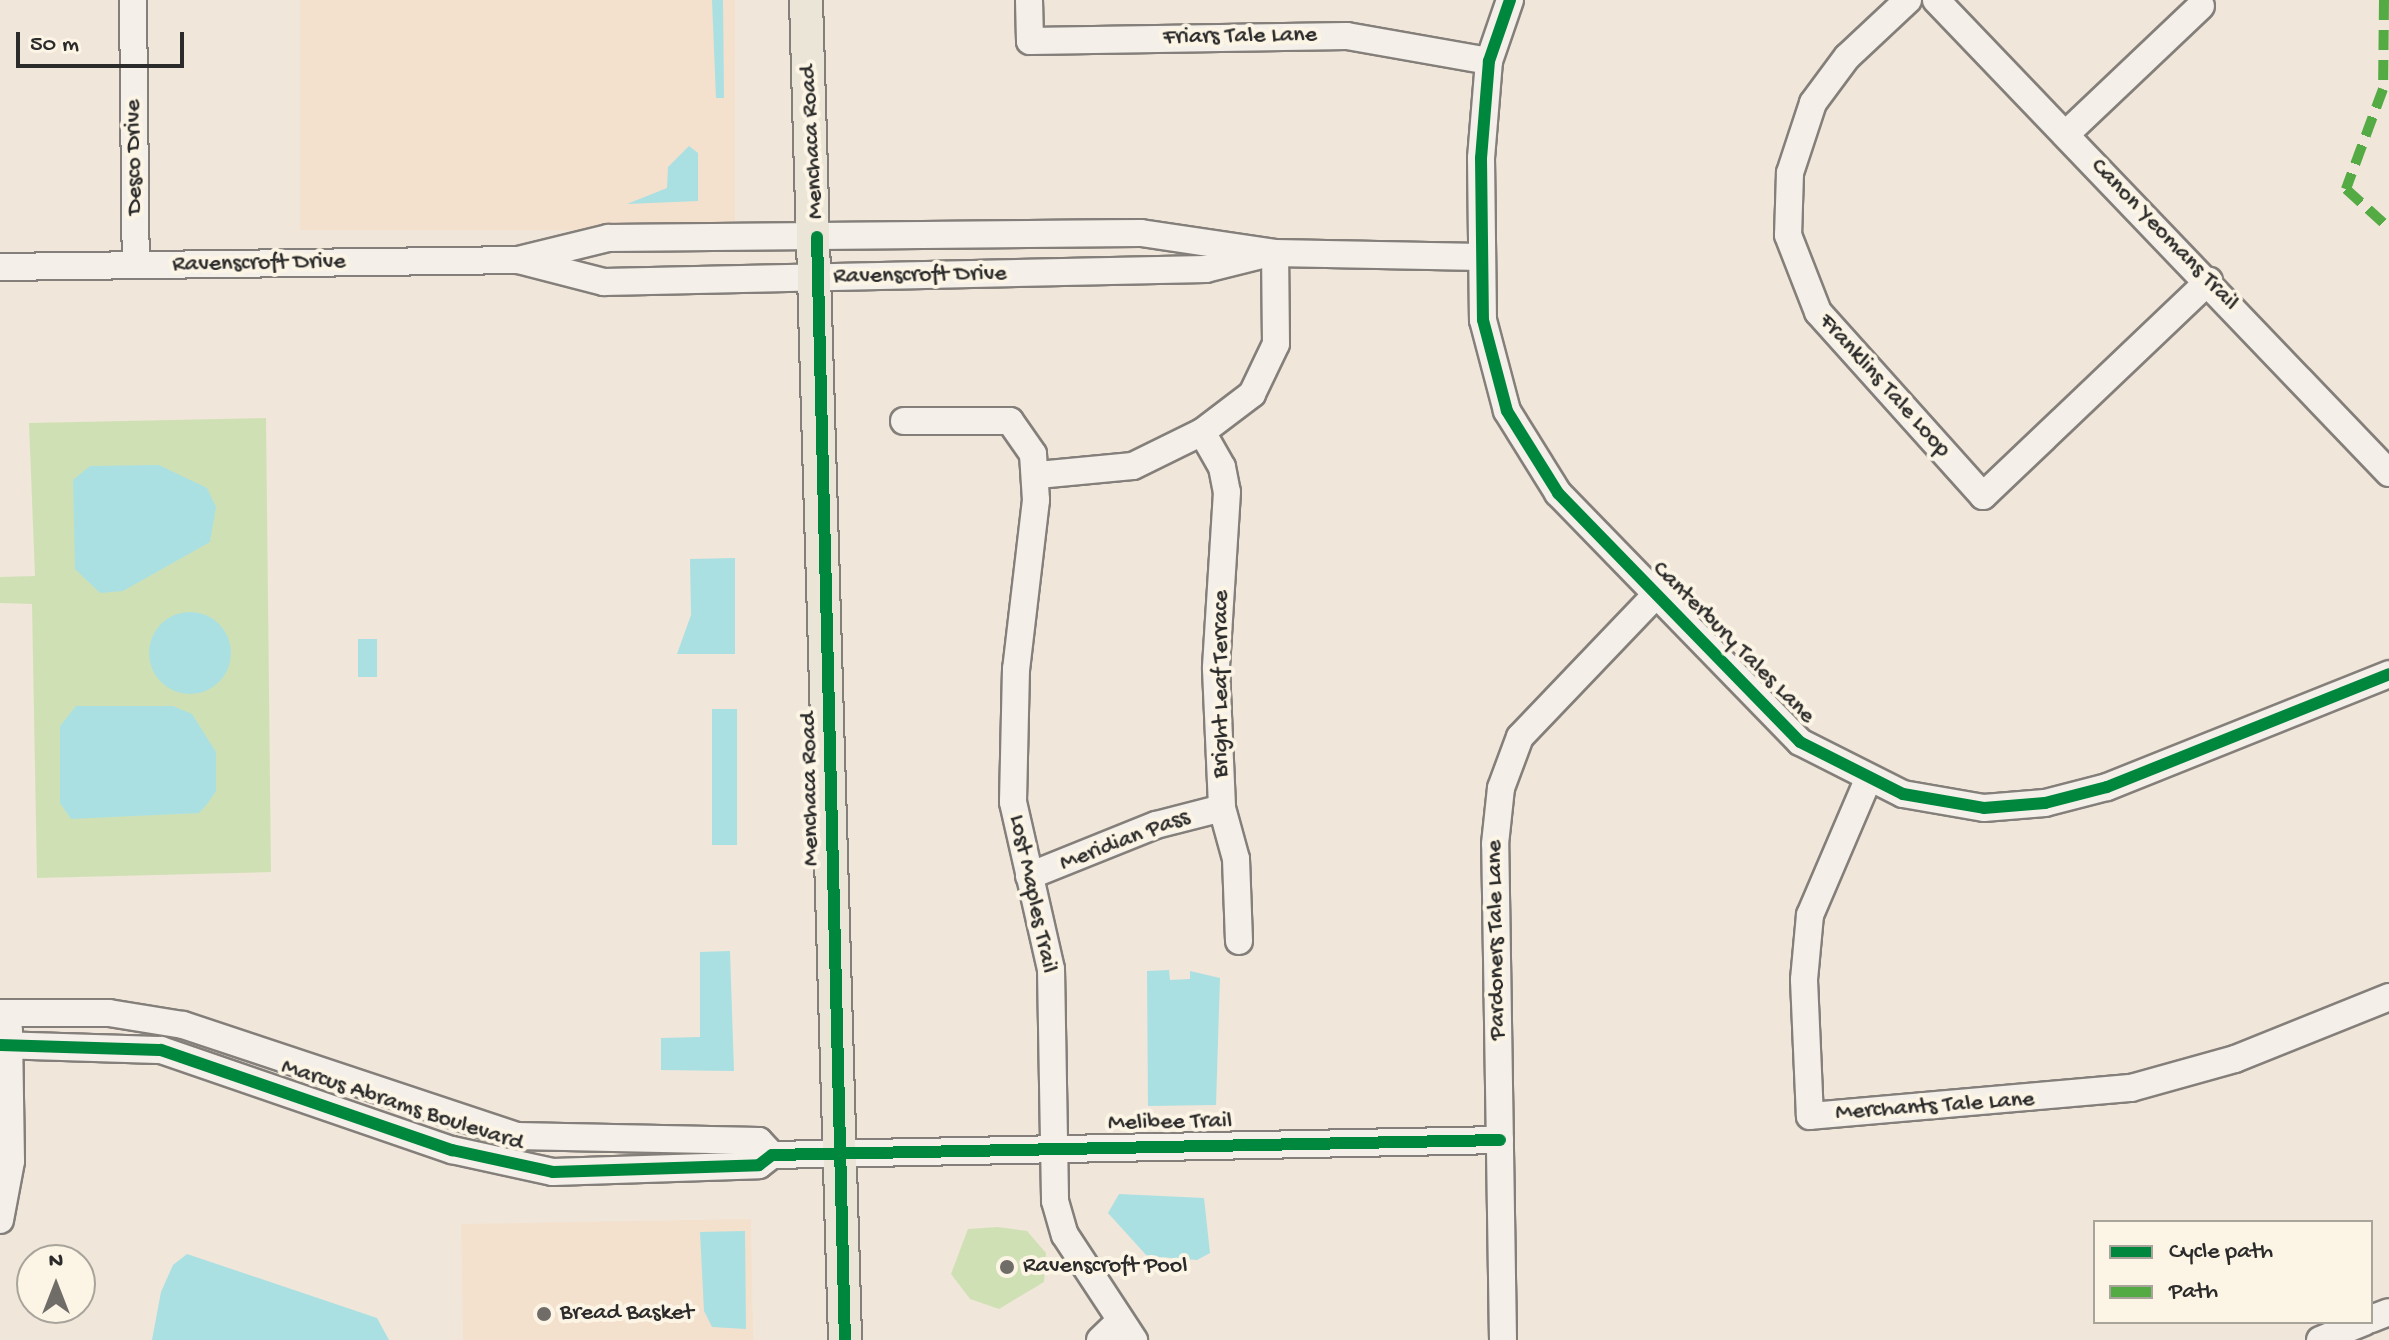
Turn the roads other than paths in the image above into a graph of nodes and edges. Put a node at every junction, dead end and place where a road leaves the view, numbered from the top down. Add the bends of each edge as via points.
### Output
1 (133, 0) edge
2 (806, 0) edge
3 (1029, 0) edge
4 (1510, 0) edge
5 (1908, 0) edge
6 (1936, 0) edge
7 (2201, 6) dead end
8 (1489, 61) junction
9 (2066, 134) junction
10 (817, 237) junction
11 (1275, 253) junction
12 (1481, 257) junction
13 (518, 260) junction
14 (136, 265) junction
15 (0, 267) edge
16 (818, 278) junction
17 (2209, 281) junction
18 (904, 421) dead end
19 (1202, 432) junction
20 (2389, 473) edge
21 (1038, 475) junction
22 (1654, 597) junction
23 (2389, 674) edge
24 (1867, 782) junction
25 (1222, 808) junction
26 (1029, 876) junction
27 (1239, 941) dead end
28 (2389, 997) edge
29 (4, 1013) edge
30 (4, 1045) edge
31 (1500, 1140) junction
32 (1054, 1147) junction
33 (842, 1154) junction
34 (772, 1155) junction
35 (0, 1220) edge
36 (2364, 1327) edge
37 (1127, 1331) edge
38 (845, 1340) edge
39 (1100, 1340) edge
40 (1503, 1340) edge
41 (2320, 1340) edge

1 - 14 street, Desco Drive
2 - 10 main road, Menchaca Road
3 - 8 street, Friars Tale Lane via 1030,41 1347,36
4 - 8 street, Canterbury Tales Lane
5 - 17 street, Franklins Tale Loop via 1847,57 1813,103 1790,173 1788,235 1818,312 1983,496
6 - 9 street, Canon Yeomans Trail
7 - 9 street
8 - 12 street, Canterbury Tales Lane
9 - 17 street, Canon Yeomans Trail
10 - 11 street, Ravenscroft Drive via 1141,233
10 - 13 street, Ravenscroft Drive via 608,238
10 - 16 main road, Menchaca Road
11 - 12 street, Ravenscroft Drive
11 - 16 street, Ravenscroft Drive via 1206,269
11 - 19 street via 1272,363 1252,394
12 - 22 street, Canterbury Tales Lane via 1489,355 1507,411 1558,493
13 - 14 street, Ravenscroft Drive
13 - 16 street, Ravenscroft Drive via 604,282
14 - 15 street, Ravenscroft Drive
16 - 33 main road, Menchaca Road
17 - 20 street, Canon Yeomans Trail
18 - 21 street, Lost Maples Trail via 1010,421 1026,435
19 - 21 street via 1133,466
19 - 25 street, Bright Leaf Terrace via 1222,467 1227,492 1216,669
21 - 26 street, Lost Maples Trail via 1014,705 1013,802
22 - 24 street, Canterbury Tales Lane via 1800,742
22 - 31 street, Pardoners Tale Lane via 1520,737 1501,788 1495,844
23 - 24 street, Canterbury Tales Lane via 2077,796 1984,808
24 - 28 street, Merchants Tale Lane via 1810,915 1804,980 1810,1116 2131,1088 2235,1059
25 - 26 street, Meridian Pass via 1156,825
25 - 27 street, Bright Leaf Terrace via 1236,859
26 - 32 street, Lost Maples Trail via 1051,969
29 - 30 street
29 - 34 street, Marcus Abrams Boulevard via 109,1013 183,1025 516,1136 759,1141
30 - 34 street, Marcus Abrams Boulevard via 161,1050 504,1165 553,1172 759,1165
30 - 35 street via 11,1161
31 - 32 street, Melibee Trail
31 - 40 street, Pardoners Tale Lane
32 - 33 street, Melibee Trail
32 - 37 street, Lost Maples Trail via 1058,1220
33 - 34 street, Marcus Abrams Boulevard
33 - 38 main road, Menchaca Road
36 - 41 street
37 - 39 street, Lost Maples Trail

